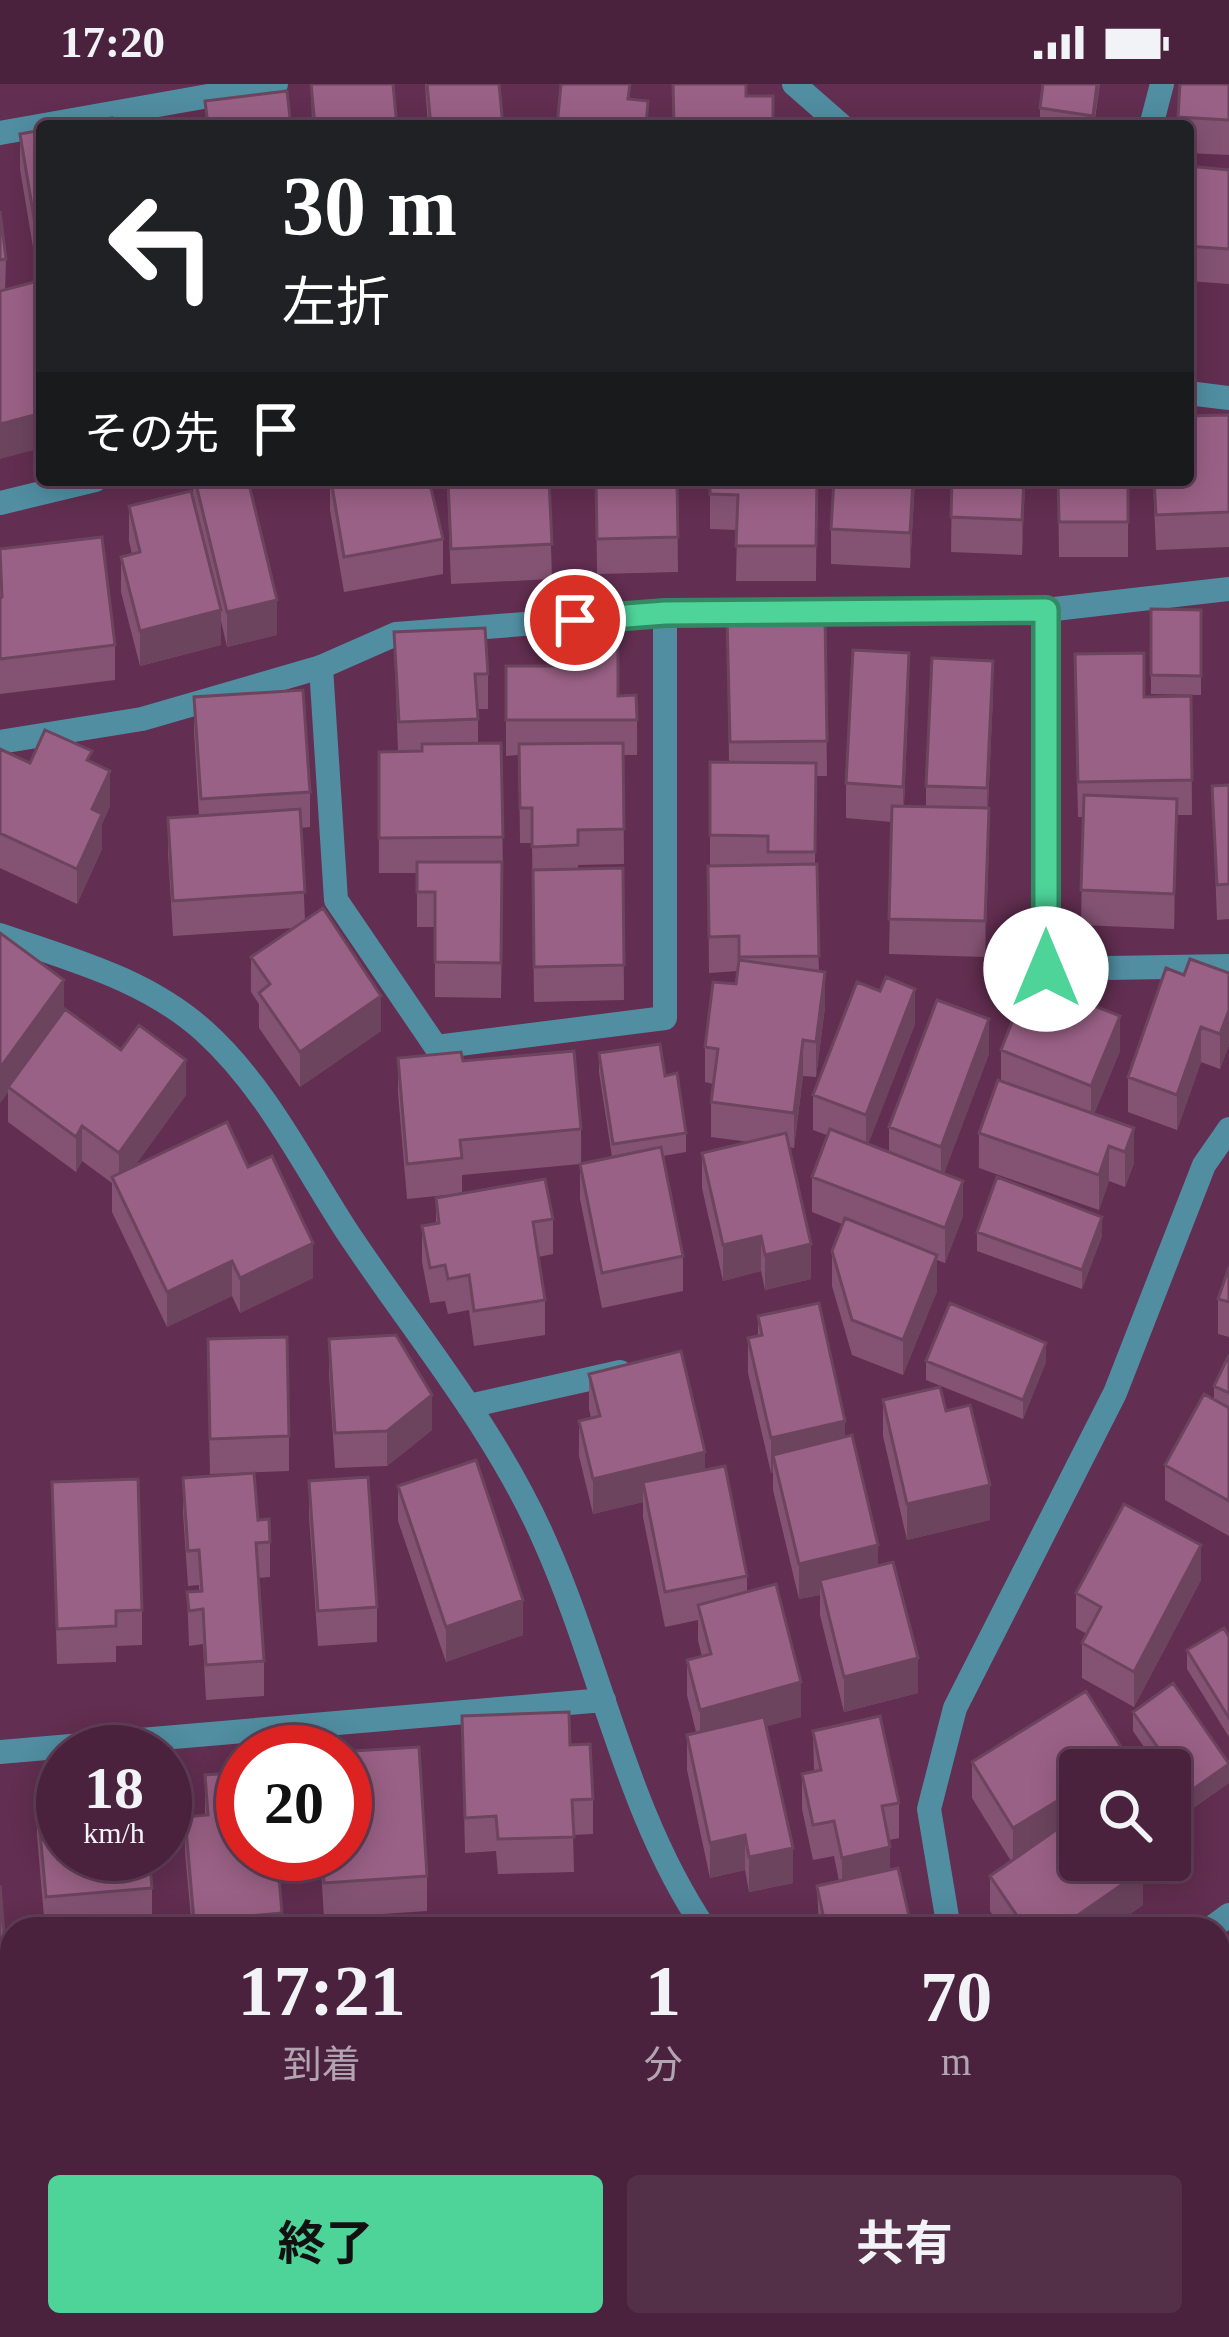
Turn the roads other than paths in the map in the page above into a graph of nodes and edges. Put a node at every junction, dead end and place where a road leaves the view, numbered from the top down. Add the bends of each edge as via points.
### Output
1 (276, 84) edge
2 (794, 84) edge
3 (1162, 84) edge
4 (73, 120) edge
5 (835, 120) edge
6 (1153, 120) edge
7 (36, 127) edge
8 (0, 133) edge
9 (1194, 394) edge
10 (1229, 398) edge
11 (70, 486) edge
12 (0, 503) edge
13 (1229, 589) edge
14 (1046, 610) junction
15 (665, 613) junction
16 (321, 667) junction
17 (0, 742) edge
18 (0, 935) edge
19 (1229, 966) edge
20 (1229, 1129) edge
21 (637, 1368) edge
22 (469, 1406) junction
23 (604, 1700) junction
24 (0, 1751) edge
25 (697, 1917) edge
26 (948, 1917) edge

1 - 4 street
2 - 5 street
3 - 6 street
7 - 8 street
9 - 10 street
11 - 12 street
13 - 14 street
14 - 15 street
14 - 19 street via 1046,969
15 - 16 street via 396,634
15 - 16 street via 664,1018 436,1047 336,900
16 - 17 street via 142,719
18 - 22 street via 129,980 202,1029 251,1079
20 - 26 street via 1204,1165 1114,1393 955,1708 929,1809
21 - 22 street
22 - 23 street via 545,1541
23 - 24 street
23 - 25 street via 670,1878

